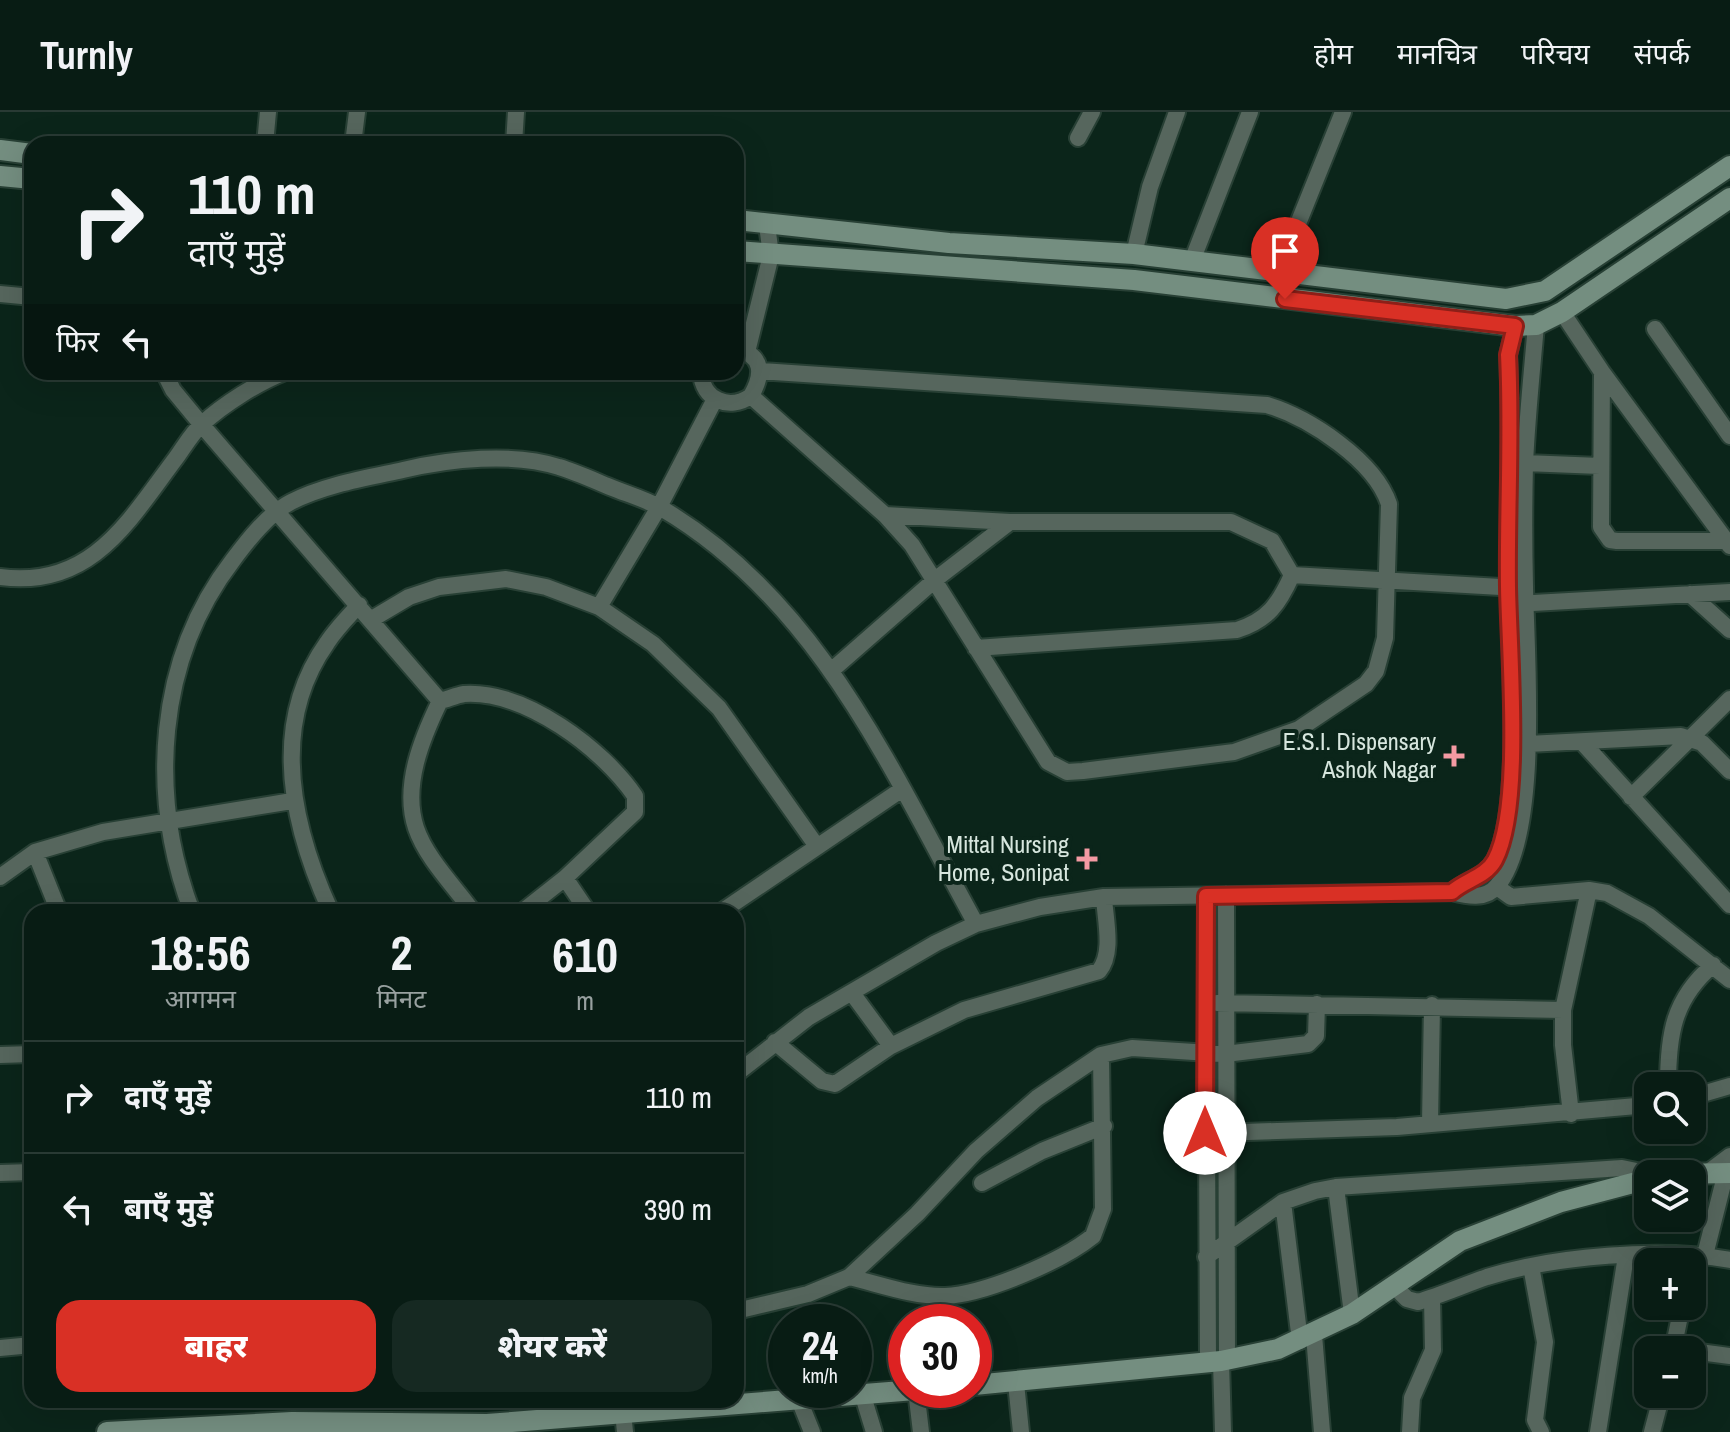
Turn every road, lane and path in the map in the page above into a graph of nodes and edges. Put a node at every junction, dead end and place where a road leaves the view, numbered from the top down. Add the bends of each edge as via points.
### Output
1 (268, 112) edge
2 (357, 112) edge
3 (516, 112) edge
4 (1092, 112) edge
5 (1177, 112) edge
6 (1250, 112) edge
7 (1343, 112) edge
8 (266, 136) edge
9 (354, 136) edge
10 (514, 136) edge
11 (1078, 138) dead end
12 (0, 150) edge
13 (24, 153) edge
14 (1730, 166) edge
15 (0, 176) edge
16 (24, 178) edge
17 (1730, 198) edge
18 (744, 221) edge
19 (767, 225) junction
20 (744, 252) edge
21 (1134, 254) junction
22 (771, 255) junction
23 (1192, 261) junction
24 (1279, 271) junction
25 (0, 294) edge
26 (24, 296) edge
27 (1562, 312) junction
28 (1536, 325) junction
29 (1515, 326) junction
30 (1655, 329) dead end
31 (744, 343) edge
32 (744, 351) edge
33 (760, 371) junction
34 (1602, 372) junction
35 (168, 380) edge
36 (266, 380) edge
37 (702, 380) edge
38 (751, 396) junction
39 (715, 399) junction
40 (201, 424) junction
41 (1730, 436) edge
42 (1525, 463) junction
43 (1600, 466) junction
44 (659, 507) junction
45 (278, 512) junction
46 (885, 515) junction
47 (1010, 522) junction
48 (1728, 543) edge
49 (1292, 575) junction
50 (0, 577) edge
51 (936, 579) junction
52 (1387, 581) junction
53 (1730, 592) edge
54 (1690, 594) junction
55 (1517, 596) junction
56 (359, 605) junction
57 (599, 607) junction
58 (372, 619) junction
59 (1730, 630) edge
60 (976, 648) junction
61 (832, 670) junction
62 (1730, 699) edge
63 (440, 701) junction
64 (1693, 738) junction
65 (1583, 743) junction
66 (1528, 744) junction
67 (1730, 771) edge
68 (901, 790) junction
69 (1631, 797) junction
70 (292, 801) junction
71 (171, 819) junction
72 (816, 845) junction
73 (35, 852) junction
74 (0, 877) edge
75 (565, 878) junction
76 (1497, 887) junction
77 (1589, 890) junction
78 (1452, 892) junction
79 (1226, 895) junction
80 (1206, 896) junction
81 (1104, 897) junction
82 (56, 904) edge
83 (189, 904) edge
84 (327, 904) edge
85 (468, 904) edge
86 (532, 904) edge
87 (583, 904) edge
88 (732, 904) edge
89 (1730, 905) edge
90 (976, 924) junction
91 (1713, 965) junction
92 (1730, 980) edge
93 (852, 993) junction
94 (1206, 1003) junction
95 (1224, 1003) junction
96 (1317, 1004) junction
97 (1432, 1005) junction
98 (1563, 1010) junction
99 (775, 1042) junction
100 (891, 1046) junction
101 (1206, 1053) junction
102 (24, 1054) edge
103 (1225, 1054) junction
104 (0, 1055) edge
105 (1101, 1055) junction
106 (744, 1064) edge
107 (1669, 1072) edge
108 (1730, 1086) edge
109 (1706, 1093) edge
110 (1634, 1107) edge
111 (1571, 1114) junction
112 (1430, 1124) junction
113 (1104, 1126) junction
114 (1225, 1132) junction
115 (1205, 1133) junction
116 (1724, 1168) edge
117 (1634, 1171) edge
118 (24, 1172) edge
119 (0, 1173) edge
120 (1634, 1181) edge
121 (982, 1183) dead end
122 (1336, 1187) junction
123 (1283, 1202) junction
124 (1226, 1242) junction
125 (1700, 1248) edge
126 (1626, 1256) junction
127 (1634, 1256) edge
128 (1206, 1257) junction
129 (1706, 1258) edge
130 (1730, 1260) edge
131 (1531, 1266) junction
132 (849, 1277) junction
133 (1393, 1285) junction
134 (1432, 1298) junction
135 (744, 1309) edge
136 (1352, 1314) junction
137 (1307, 1338) junction
138 (24, 1346) edge
139 (0, 1348) edge
140 (1706, 1353) edge
141 (1730, 1356) edge
142 (1219, 1361) junction
143 (1016, 1383) junction
144 (992, 1384) edge
145 (744, 1403) edge
146 (768, 1403) edge
147 (645, 1408) edge
148 (802, 1408) edge
149 (867, 1408) edge
150 (918, 1408) edge
151 (1658, 1408) edge
152 (624, 1422) edge
153 (487, 1428) edge
154 (174, 1429) edge
155 (107, 1432) edge
156 (812, 1432) edge
157 (874, 1432) edge
158 (921, 1432) edge
159 (1021, 1432) edge
160 (1223, 1432) edge
161 (1322, 1432) edge
162 (1410, 1432) edge
163 (1541, 1432) edge
164 (1598, 1432) edge
165 (1652, 1432) edge

1 - 8 street
2 - 9 street
3 - 10 street
4 - 11 street
5 - 21 street via 1150,187
6 - 23 street
7 - 24 street
12 - 13 street
14 - 24 street via 1602,255 1532,295 1506,299
15 - 16 street
17 - 27 street
18 - 19 street
19 - 21 street
19 - 22 street
20 - 22 street
21 - 23 street
22 - 29 street via 1134,280
22 - 31 street
23 - 24 street
25 - 26 street
27 - 28 street
27 - 34 street
28 - 29 street
28 - 42 street
29 - 55 street via 1508,355
30 - 41 street
32 - 33 street via 760,363
33 - 38 street
33 - 52 street via 1267,405 1288,411 1322,431 1385,490
34 - 43 street
34 - 48 street
35 - 40 street
36 - 40 street
37 - 39 street
38 - 39 street via 733,403
38 - 46 street
39 - 44 street
40 - 45 street
40 - 50 street via 123,529 78,567 51,576
42 - 43 street
42 - 55 street
43 - 48 street via 1601,527 1610,540
44 - 45 street via 556,465 448,459 313,493
44 - 57 street
44 - 61 street via 755,579
45 - 56 street
45 - 71 street via 249,538 206,595 179,657 164,740
46 - 47 street
46 - 51 street
47 - 49 street via 1231,522 1272,541
47 - 51 street
49 - 52 street
49 - 60 street via 1266,617 1237,630
51 - 60 street
51 - 61 street
52 - 55 street
52 - 60 street via 1382,655 1366,684 1299,729 1234,752 1083,771 1055,768
53 - 54 street
54 - 55 street
54 - 59 street
55 - 66 street
55 - 78 street via 1507,814 1494,862
56 - 58 street
56 - 70 street via 326,644 304,689 292,743
57 - 58 street via 506,579 439,587
57 - 72 street via 663,653 719,708
58 - 63 street
61 - 68 street
62 - 64 street
63 - 75 street via 465,694 532,707 577,736 630,788 638,805 635,812
63 - 85 street via 419,745 413,783 416,828
64 - 65 street
64 - 67 street
64 - 69 street
65 - 66 street
65 - 69 street
66 - 76 street via 1518,830
68 - 72 street
68 - 90 street
69 - 89 street
70 - 71 street
70 - 84 street via 309,864
71 - 73 street
71 - 83 street
72 - 88 street
73 - 74 street
73 - 82 street
75 - 86 street
75 - 87 street
76 - 77 street via 1505,895 1523,898
76 - 78 street via 1469,897
77 - 91 street via 1620,898
77 - 98 street
78 - 79 street
79 - 80 street
79 - 95 street
80 - 81 street
80 - 94 street
81 - 90 street
81 - 100 street via 1107,949 1099,971 964,1010
90 - 93 street
91 - 92 street
91 - 107 street via 1695,980 1672,1020
93 - 99 street
93 - 100 street
94 - 95 street
94 - 101 street
95 - 96 street
95 - 103 street
96 - 97 street
96 - 103 street via 1313,1041
97 - 98 street
97 - 112 street
98 - 111 street
99 - 100 street via 828,1083 843,1080
99 - 106 street
101 - 103 street
101 - 105 street via 1132,1048
101 - 115 street
102 - 104 street
103 - 114 street
105 - 113 street
105 - 132 street via 1037,1098 976,1151
108 - 109 street
110 - 111 street
111 - 112 street
112 - 114 street
113 - 121 street
113 - 132 street via 1103,1209 1093,1236 1082,1245 966,1293 925,1295
114 - 115 street
114 - 124 street
115 - 128 street
116 - 125 street
117 - 122 street via 1622,1168
118 - 119 street
120 - 133 street via 1460,1241
122 - 123 street
122 - 136 street
123 - 124 street
123 - 137 street
124 - 128 street
124 - 142 street
126 - 127 street
126 - 131 street
126 - 164 street
128 - 142 street
129 - 130 street
131 - 134 street
131 - 163 street via 1545,1342 1535,1420
132 - 135 street
133 - 134 street via 1412,1302
133 - 136 street
134 - 162 street via 1433,1350 1412,1398
136 - 137 street
137 - 142 street
137 - 161 street
138 - 139 street
140 - 141 street
142 - 143 street
142 - 160 street
143 - 144 street
143 - 159 street
145 - 146 street
147 - 152 street
148 - 156 street
149 - 157 street
150 - 158 street
151 - 165 street
152 - 153 street
153 - 154 street via 292,1422
154 - 155 street

